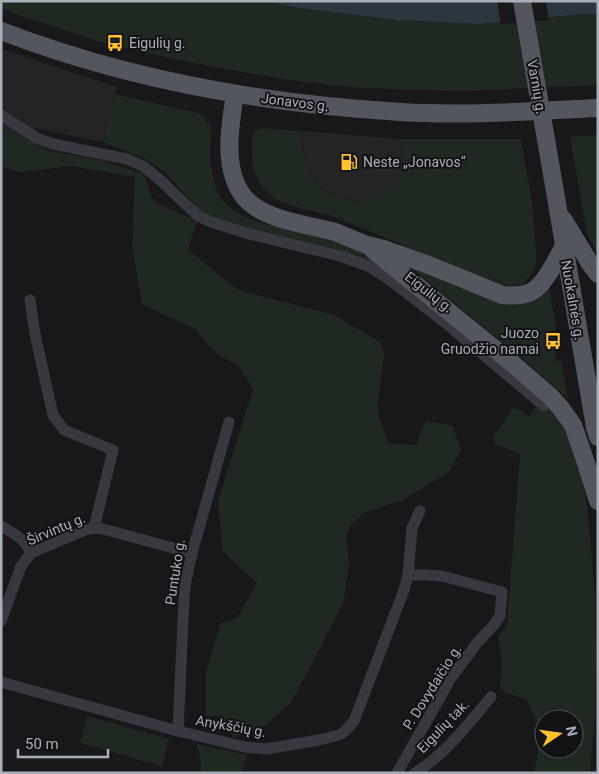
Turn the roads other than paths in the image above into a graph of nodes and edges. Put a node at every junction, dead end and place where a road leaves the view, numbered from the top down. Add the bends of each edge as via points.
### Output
1 (522, 1) edge
2 (1, 31) edge
3 (235, 94) junction
4 (598, 108) edge
5 (1, 115) edge
6 (552, 174) joint
7 (558, 210) junction
8 (367, 245) junction
9 (564, 246) junction
10 (598, 274) edge
11 (30, 300) dead end
12 (508, 368) junction
13 (544, 406) dead end
14 (229, 422) dead end
15 (596, 432) edge
16 (598, 486) edge
17 (598, 501) edge
18 (420, 511) dead end
19 (1, 526) edge
20 (94, 528) junction
21 (31, 553) junction
22 (192, 553) junction
23 (408, 575) junction
24 (1, 621) edge
25 (1, 682) edge
26 (491, 697) dead end
27 (178, 731) junction
28 (397, 773) edge
29 (414, 773) edge

1 - 6 main road, Varnių g., bridge
2 - 3 main road, Jonavos g. via 99,63
3 - 4 main road, Jonavos g. via 402,112 485,113
3 - 8 main road via 230,122 230,154 237,184 244,197 263,212
5 - 12 street, Eigulių g. via 37,138 53,144 126,159 143,166 198,216 211,222 368,266
6 - 7 main road, Nuokalnės g.
7 - 9 main road, Nuokalnės g.
7 - 10 main road
8 - 9 main road via 502,295 514,296 538,287
8 - 12 main road
9 - 15 main road, Nuokalnės g.
11 - 20 street via 53,415 64,430 113,450
12 - 13 street, Eigulių g.
12 - 17 main road via 550,396 573,425
14 - 22 street, Puntuko g.
15 - 16 main road, Nuokalnės g.
18 - 23 street, Anykščių g. via 412,528
19 - 21 street via 24,540
20 - 21 street, Širvintų g.
20 - 22 street, Širvintų g.
21 - 24 street, Širvintų g. via 21,566
22 - 27 street, Puntuko g. via 184,599
23 - 27 street, Anykščių g. via 354,721 339,735 266,749
23 - 28 street, P. Dovydaičio g. via 442,576 502,592 500,616 451,678
25 - 27 street, Anykščių g.
26 - 29 street, Eigulių tak. via 450,744

